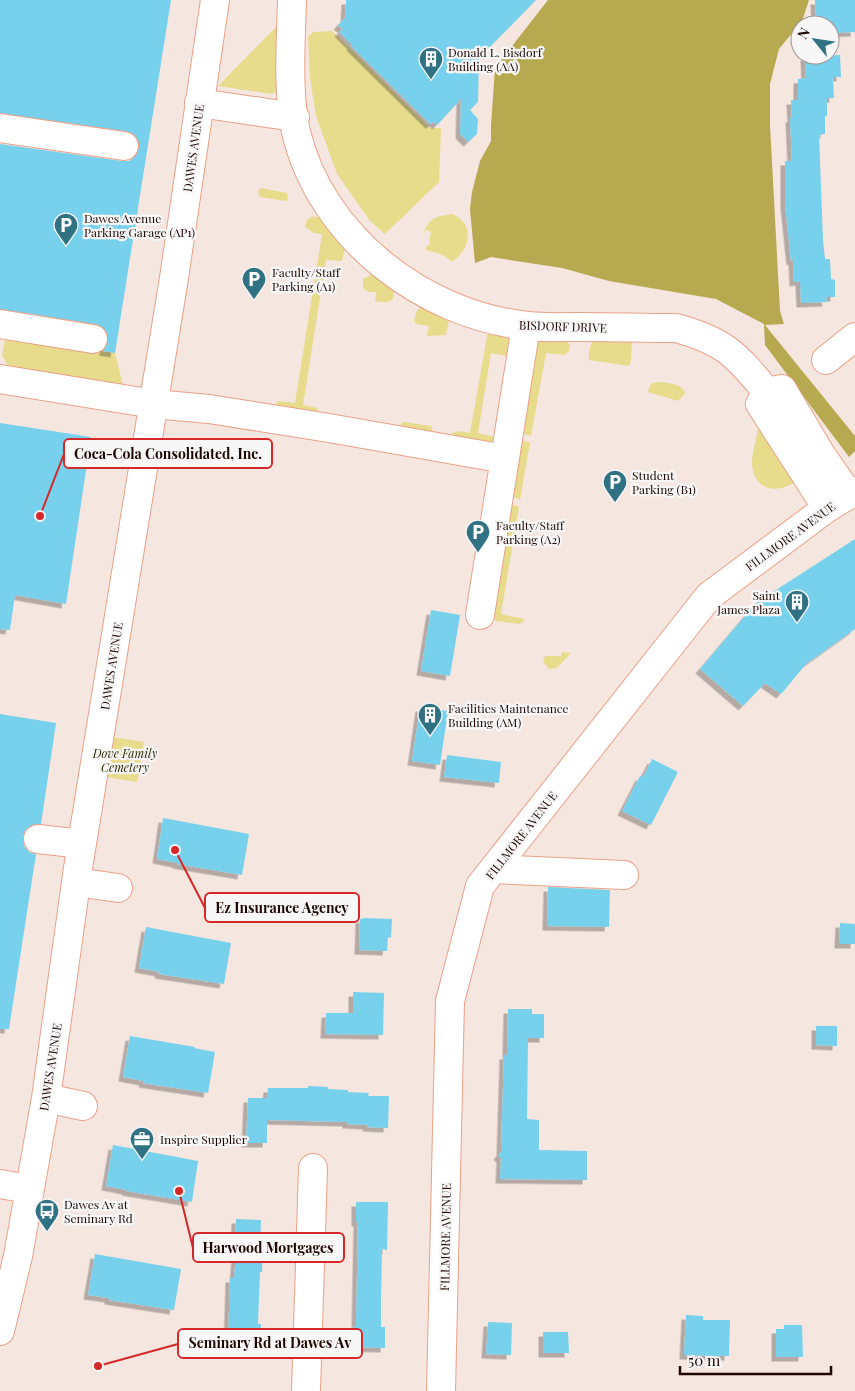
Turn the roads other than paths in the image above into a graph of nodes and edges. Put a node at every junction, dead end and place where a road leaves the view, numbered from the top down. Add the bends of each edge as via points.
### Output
1 (215, 0) edge
2 (292, 0) edge
3 (199, 103) junction
4 (295, 117) junction
5 (0, 128) edge
6 (124, 146) dead end
7 (0, 324) edge
8 (526, 326) junction
9 (855, 337) edge
10 (93, 340) dead end
11 (826, 360) dead end
12 (0, 379) edge
13 (154, 404) junction
14 (506, 459) junction
15 (844, 498) edge
16 (480, 615) dead end
17 (38, 839) dead end
18 (82, 844) junction
19 (494, 869) junction
20 (624, 874) dead end
21 (76, 882) junction
22 (118, 888) dead end
23 (46, 1098) junction
24 (83, 1106) dead end
25 (313, 1168) dead end
26 (0, 1184) edge
27 (29, 1189) junction
28 (0, 1331) edge
29 (306, 1391) edge
30 (441, 1391) edge

1 - 3 street, DAWES AVENUE
2 - 4 street, BISDORF DRIVE
3 - 4 street
3 - 13 street, DAWES AVENUE
4 - 8 street, BISDORF DRIVE via 308,170 346,228 378,261 415,289 440,302 502,322
5 - 6 street
7 - 10 street
8 - 14 street
8 - 15 street, BISDORF DRIVE via 676,328 717,342 743,363 767,392 760,404
9 - 11 street
12 - 13 street
13 - 14 street via 209,409
13 - 18 street, DAWES AVENUE
14 - 16 street
15 - 19 street, FILLMORE AVENUE via 709,596
17 - 18 street
18 - 21 street, DAWES AVENUE
19 - 20 street
19 - 30 street, FILLMORE AVENUE via 480,886 450,1001
21 - 22 street
21 - 23 street, DAWES AVENUE
23 - 24 street
23 - 27 street, DAWES AVENUE
25 - 29 street
26 - 27 street
27 - 28 street, DAWES AVENUE via 18,1256

